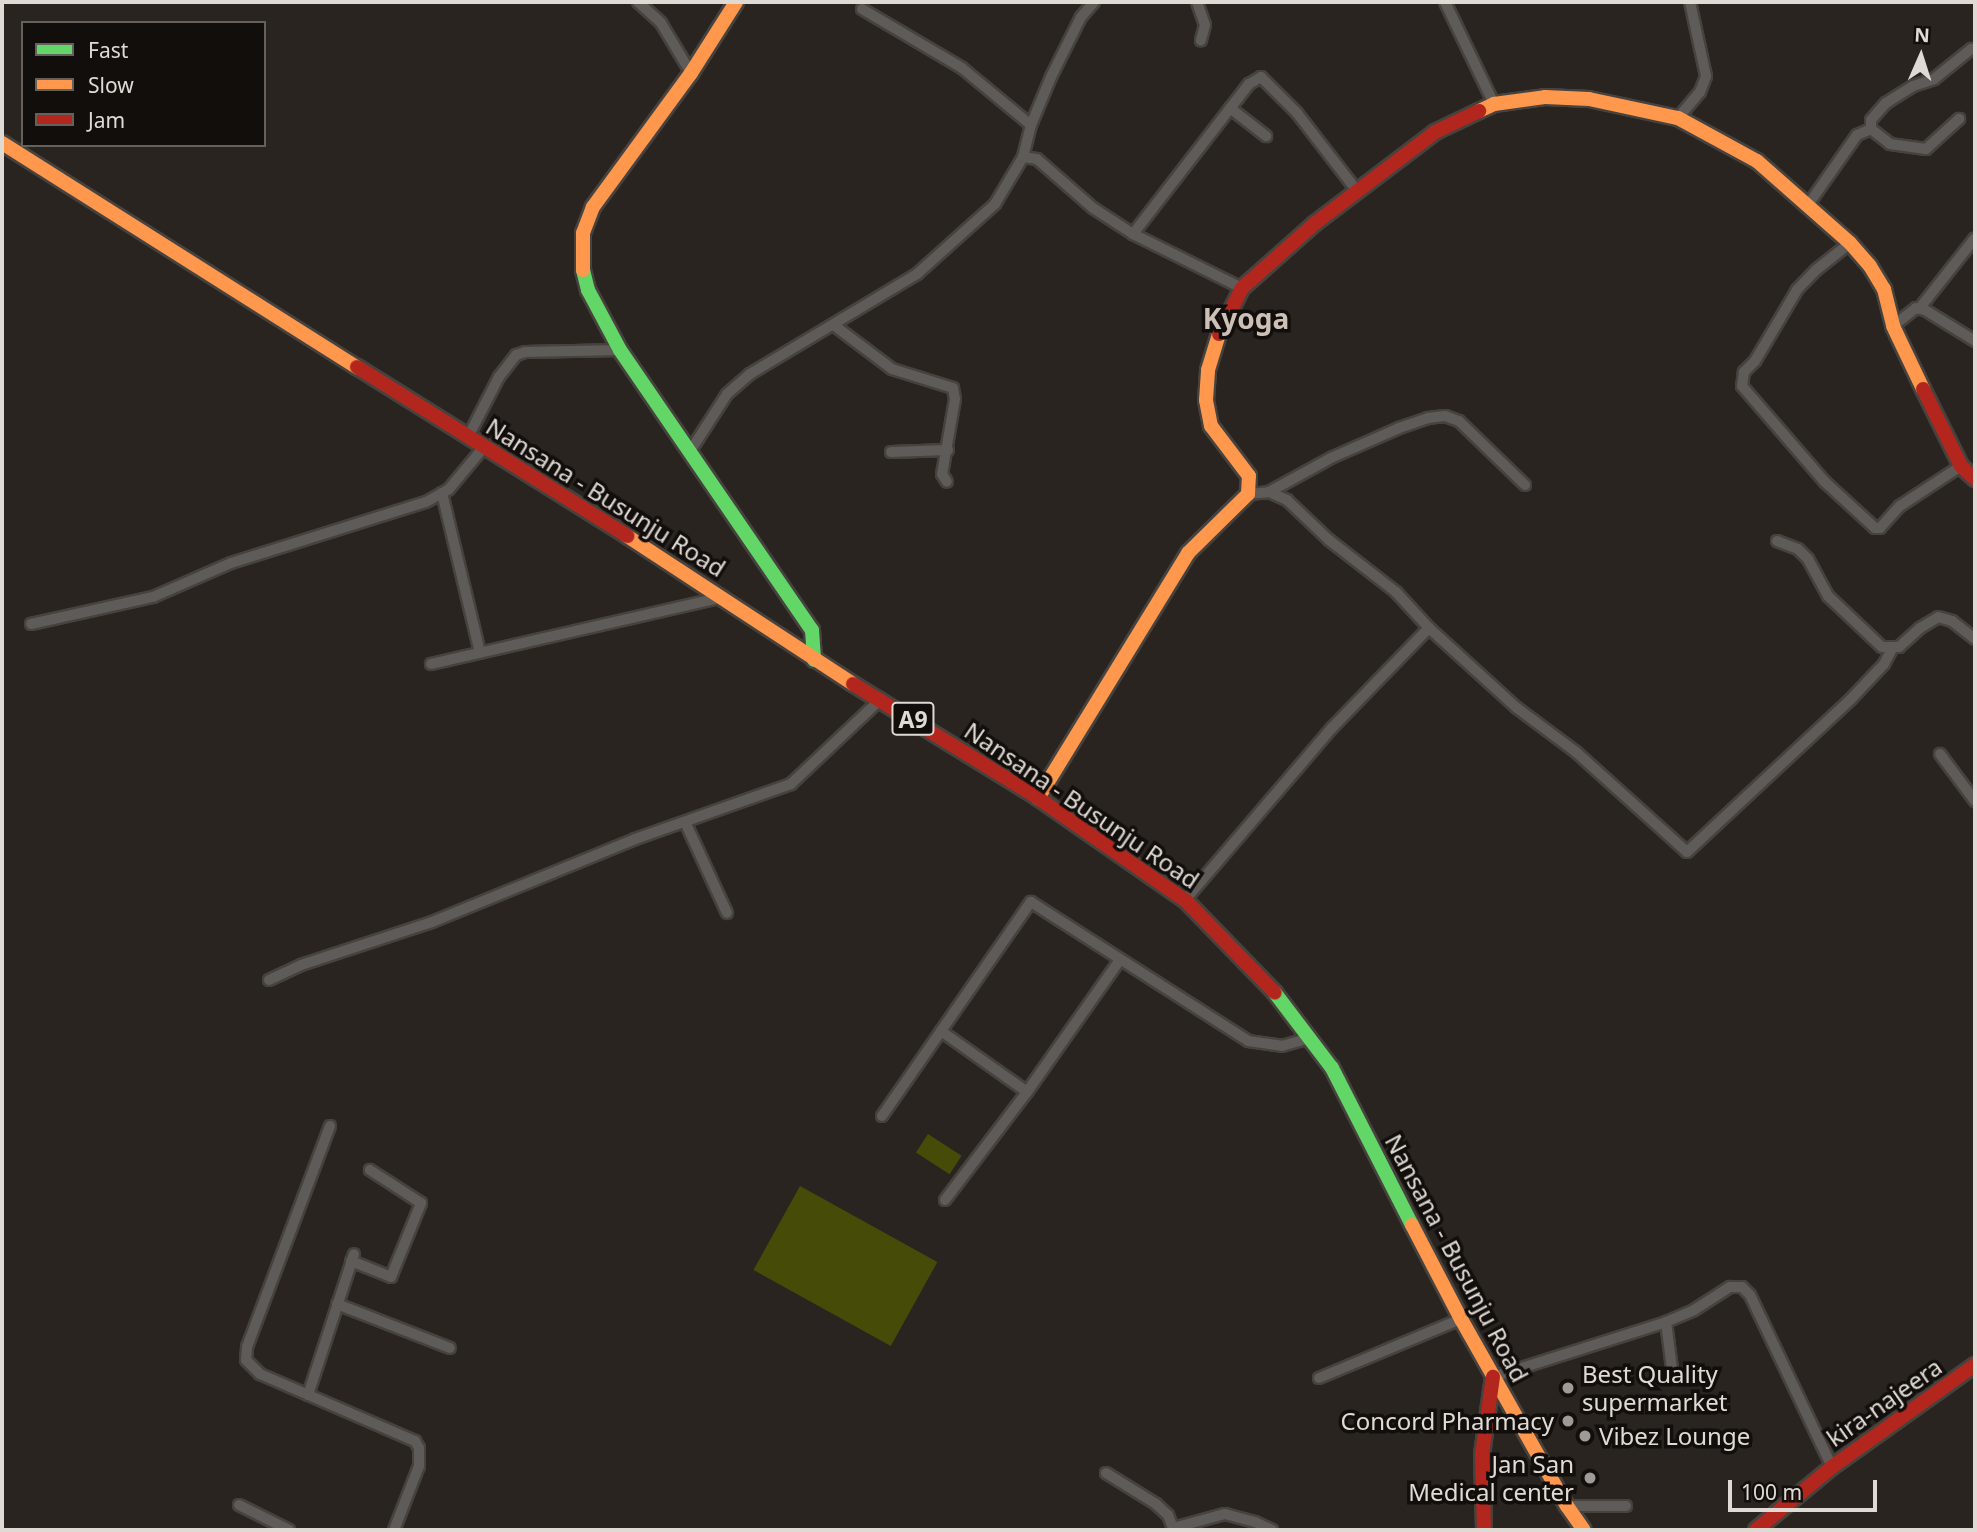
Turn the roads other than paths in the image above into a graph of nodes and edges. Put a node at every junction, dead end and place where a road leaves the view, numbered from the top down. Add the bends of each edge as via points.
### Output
1 (638, 2) edge
2 (736, 2) edge
3 (1094, 2) edge
4 (1196, 2) edge
5 (1445, 2) edge
6 (1690, 2) edge
7 (862, 9) dead end
8 (1201, 40) dead end
9 (1971, 49) dead end
10 (691, 73) junction
11 (1494, 104) junction
12 (1230, 108) junction
13 (1678, 117) junction
14 (1959, 119) dead end
15 (1031, 125) junction
16 (1871, 129) junction
17 (1266, 136) dead end
18 (2, 143) edge
19 (1023, 157) junction
20 (1357, 191) junction
21 (1808, 205) junction
22 (1133, 234) junction
23 (1975, 238) edge
24 (1850, 243) junction
25 (1242, 288) junction
26 (1919, 309) junction
27 (835, 326) junction
28 (1893, 326) junction
29 (1975, 341) edge
30 (620, 350) junction
31 (468, 437) junction
32 (484, 447) junction
33 (948, 450) junction
34 (891, 452) dead end
35 (690, 453) junction
36 (1961, 466) junction
37 (1975, 479) edge
38 (947, 482) dead end
39 (1525, 485) dead end
40 (1269, 492) junction
41 (442, 493) junction
42 (1248, 494) junction
43 (1777, 541) dead end
44 (723, 597) junction
45 (31, 624) dead end
46 (1429, 628) junction
47 (1975, 639) edge
48 (1892, 649) junction
49 (480, 653) junction
50 (814, 660) junction
51 (431, 664) dead end
52 (881, 699) junction
53 (1940, 754) dead end
54 (1038, 798) junction
55 (1975, 800) edge
56 (685, 822) junction
57 (1185, 900) junction
58 (727, 913) dead end
59 (1119, 961) junction
60 (269, 980) dead end
61 (941, 1031) junction
62 (1310, 1038) junction
63 (1027, 1093) junction
64 (882, 1116) dead end
65 (330, 1126) dead end
66 (370, 1170) dead end
67 (946, 1200) dead end
68 (337, 1304) junction
69 (1461, 1319) junction
70 (1666, 1322) junction
71 (450, 1348) dead end
72 (1975, 1365) edge
73 (1672, 1370) dead end
74 (1493, 1377) junction
75 (1320, 1378) dead end
76 (308, 1395) junction
77 (1832, 1467) junction
78 (1107, 1473) dead end
79 (239, 1505) dead end
80 (1567, 1506) junction
81 (1626, 1506) dead end
82 (289, 1530) edge
83 (394, 1530) edge
84 (1272, 1530) edge
85 (1484, 1530) edge
86 (1584, 1530) edge
87 (1756, 1530) edge

1 - 10 street via 661,23
2 - 10 street
3 - 15 street via 1081,17
4 - 8 street via 1205,25
5 - 11 street
6 - 13 street via 1706,76 1700,92
7 - 15 street via 962,68
9 - 16 street via 1934,79 1886,103 1871,120
10 - 30 street via 593,207 583,233 581,263 588,290
11 - 13 street via 1545,97 1589,99
11 - 20 street via 1435,132
12 - 17 street
12 - 20 street via 1255,79 1269,82
12 - 22 street
13 - 21 street via 1756,161
14 - 16 street via 1926,149 1918,150 1890,144
15 - 19 street
16 - 21 street via 1857,135
18 - 31 street, Nansana - Busunju Road / A9
19 - 22 street via 1037,159 1093,208
19 - 27 street via 995,204 947,250
20 - 25 street
21 - 24 street
22 - 25 street
23 - 26 street
24 - 28 street via 1884,289
24 - 36 street via 1797,290 1744,372 1742,386 1825,482 1875,528
25 - 42 street via 1216,340 1206,400 1211,426 1250,476
26 - 28 street
26 - 29 street
27 - 33 street via 892,369 953,388 956,399
27 - 35 street via 750,374 727,394
28 - 36 street
30 - 31 street via 516,355 499,377
30 - 35 street
31 - 32 street, Nansana - Busunju Road / A9
32 - 41 street
32 - 44 street, Nansana - Busunju Road / A9
33 - 34 street
33 - 38 street via 942,474
35 - 50 street via 812,630
36 - 37 street
39 - 40 street via 1459,421 1445,416 1399,428
40 - 42 street
40 - 46 street via 1287,500 1396,592
41 - 45 street via 426,502 231,563 153,597
41 - 49 street
42 - 54 street via 1188,553
43 - 48 street via 1798,549 1828,596 1882,647
44 - 49 street
44 - 50 street, Nansana - Busunju Road / A9
46 - 48 street via 1687,852 1850,699 1884,664
46 - 57 street via 1332,728
47 - 48 street via 1952,621 1938,617
49 - 51 street
50 - 52 street, Nansana - Busunju Road / A9
52 - 54 street, Nansana - Busunju Road / A9
52 - 56 street via 791,784
53 - 55 street
54 - 57 street, Nansana - Busunju Road / A9
56 - 58 street
56 - 60 street via 432,922
57 - 62 street, Nansana - Busunju Road / A9 via 1265,980
59 - 61 street via 1031,902
59 - 62 street via 1248,1041 1282,1046
59 - 63 street
61 - 63 street
61 - 64 street
62 - 69 street, Nansana - Busunju Road / A9 via 1332,1068
63 - 67 street
65 - 76 street via 247,1347 246,1360 252,1368
66 - 68 street via 421,1203 391,1278 353,1258
68 - 71 street
68 - 76 street
69 - 74 street, Nansana - Busunju Road / A9
69 - 75 street
70 - 73 street
70 - 74 street
70 - 77 street via 1730,1287 1742,1287 1750,1295
72 - 77 street, kira-najeera
74 - 80 street, Nansana - Busunju Road / A9
74 - 85 street via 1482,1454
76 - 83 street via 415,1441 419,1465
77 - 87 street, kira-najeera
78 - 84 street via 1156,1504 1173,1528 1225,1514
79 - 82 street
80 - 81 street
80 - 86 street, Nansana - Busunju Road / A9

